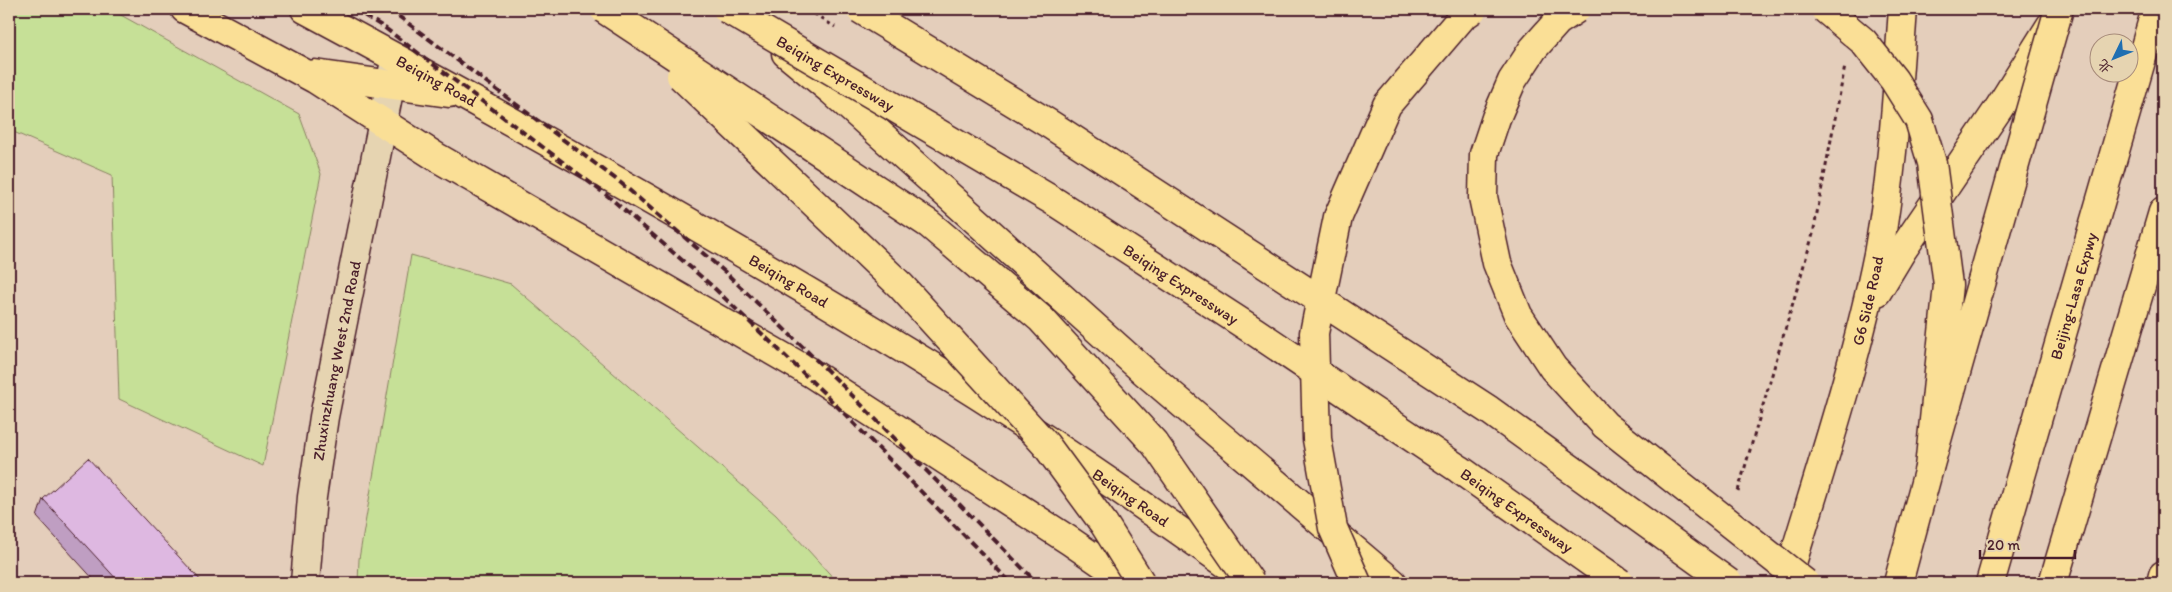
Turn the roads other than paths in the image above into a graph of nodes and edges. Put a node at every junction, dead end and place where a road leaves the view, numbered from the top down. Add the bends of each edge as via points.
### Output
1 (185, 9) edge
2 (305, 9) edge
3 (727, 9) edge
4 (732, 9) edge
5 (860, 9) edge
6 (1473, 9) edge
7 (1576, 9) edge
8 (1825, 9) edge
9 (1903, 9) edge
10 (2060, 9) edge
11 (2156, 9) edge
12 (614, 16) edge
13 (396, 57) junction
14 (290, 65) junction
15 (390, 85) junction
16 (482, 104) junction
17 (382, 123) junction
18 (2163, 212) edge
19 (1861, 330) junction
20 (1929, 468) junction
21 (2163, 575) edge
22 (305, 583) edge
23 (1131, 583) edge
24 (1141, 583) edge
25 (1253, 583) edge
26 (1357, 583) edge
27 (1393, 583) edge
28 (1620, 583) edge
29 (1729, 583) edge
30 (1786, 583) edge
31 (1805, 583) edge
32 (1898, 583) edge
33 (1990, 583) edge
34 (2053, 583) edge
35 (2161, 583) edge

1 - 14 main road
2 - 13 main road, Beiqing Road
3 - 28 main road, Beiqing Expressway, bridge via 1072,213 1459,468
4 - 27 main road via 832,91 1153,379
5 - 29 main road, bridge via 1051,125 1489,410
6 - 26 main road, bridge via 1463,16 1387,105 1338,217 1314,333 1317,439 1333,528
7 - 31 main road, bridge via 1558,21 1539,42 1512,82 1484,154 1483,197 1497,263 1518,315 1538,346 1553,368 1605,426
8 - 20 main road, bridge via 1863,41 1894,80 1919,120 1932,163 1948,285
9 - 19 main road, G6 Side Road via 1889,180 1878,254
10 - 19 main road via 1999,108 1879,287
10 - 20 main road, bridge
11 - 33 main road, Beijing-Lasa Expwy
12 - 24 main road, bridge via 767,157 907,294 1046,445 1104,524
12 - 25 main road, bridge via 929,224 1041,319 1155,444
13 - 15 street
13 - 16 main road, Beiqing Road
14 - 15 main road via 317,74
14 - 17 main road
15 - 16 main road via 444,92
15 - 17 street
16 - 25 main road, Beiqing Road via 958,383 1165,520
17 - 22 street via 324,417 312,497
17 - 23 main road via 811,373
18 - 34 main road
19 - 30 main road, G6 Side Road
20 - 32 main road, bridge
21 - 35 main road

